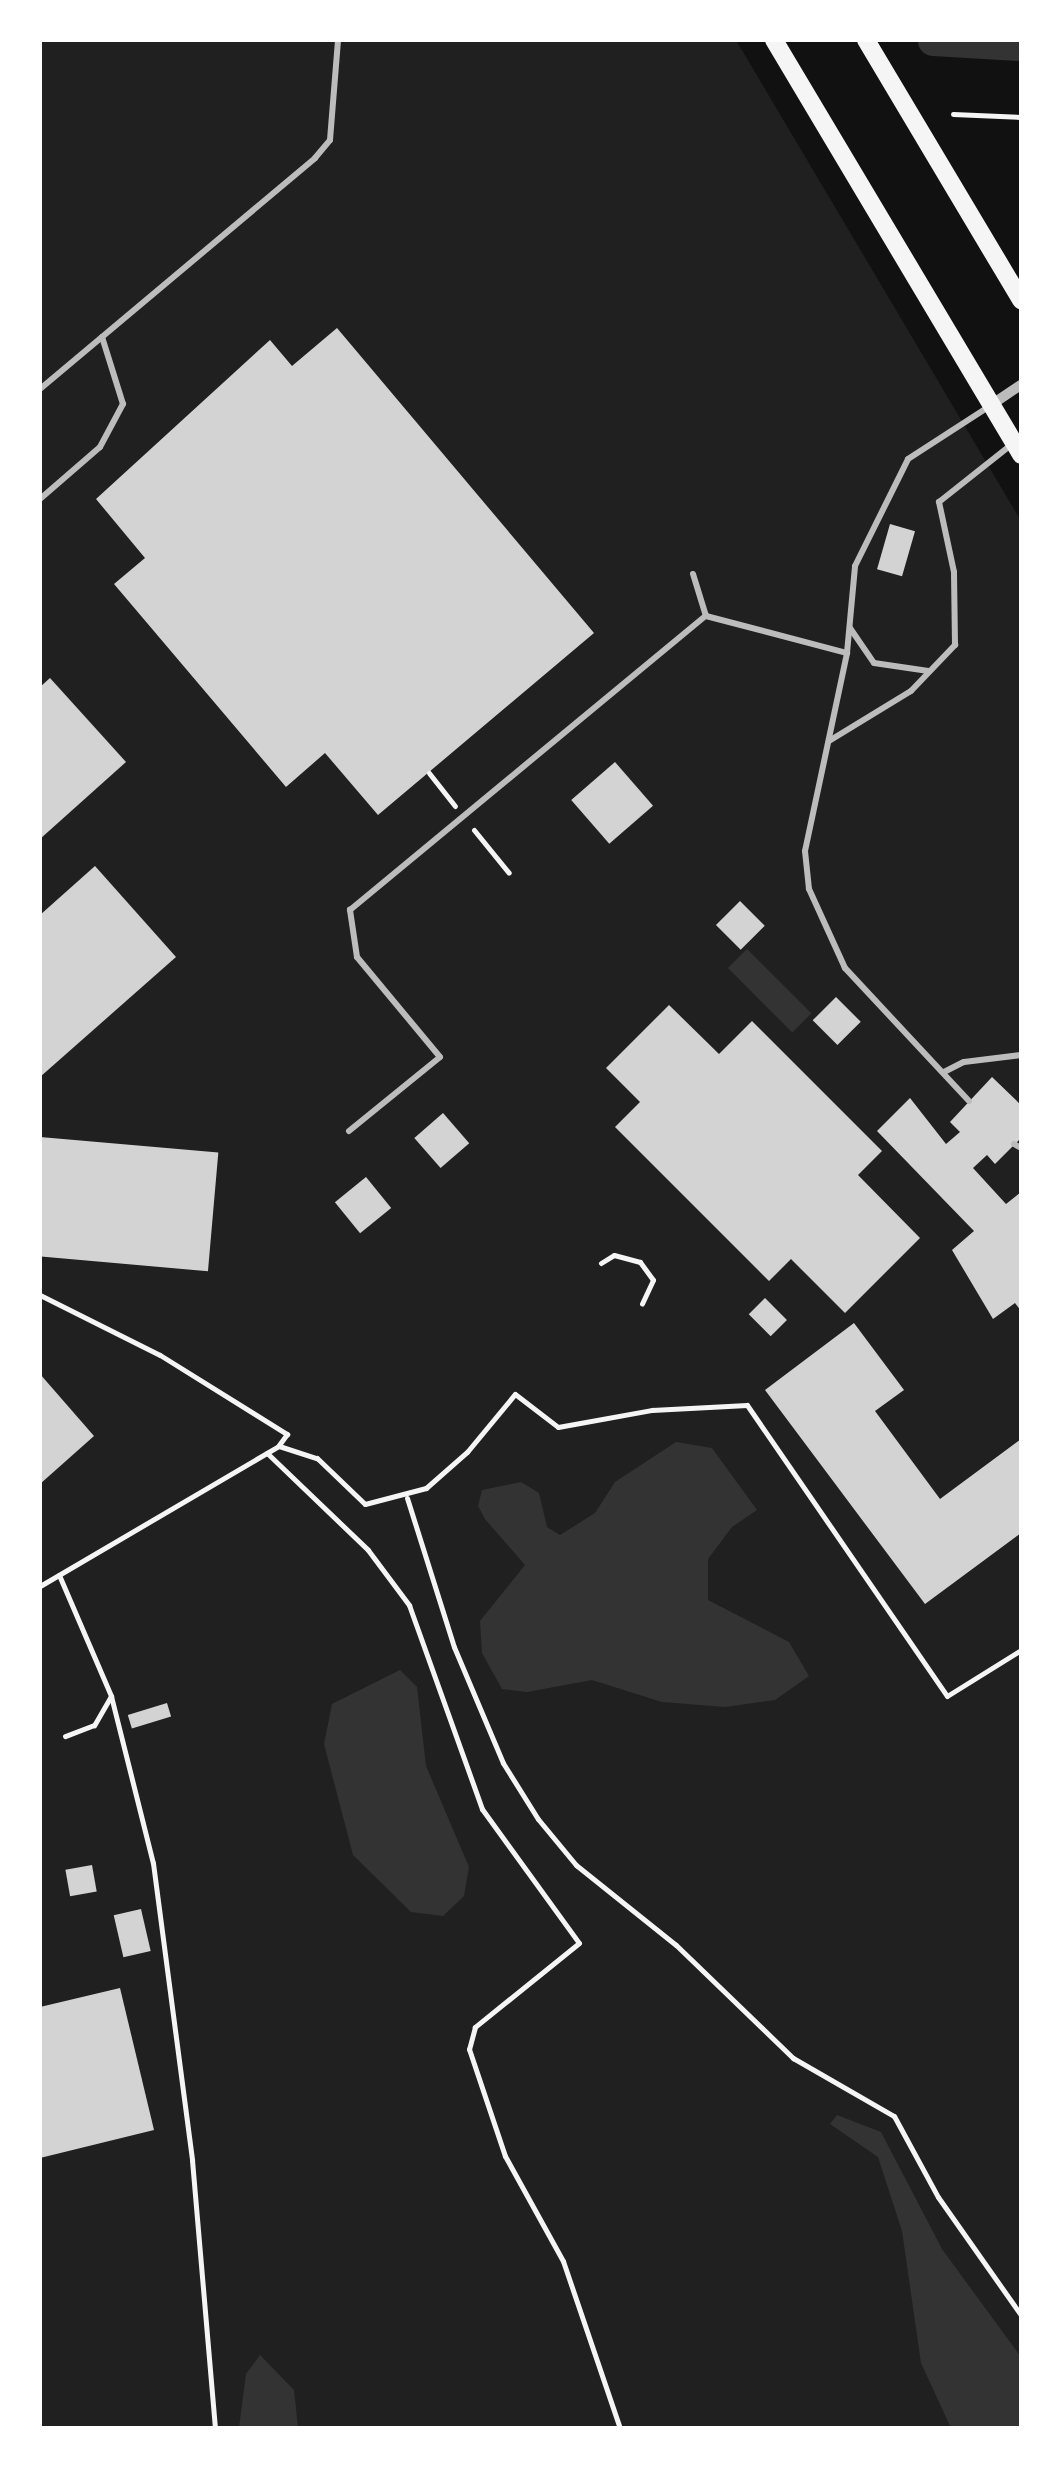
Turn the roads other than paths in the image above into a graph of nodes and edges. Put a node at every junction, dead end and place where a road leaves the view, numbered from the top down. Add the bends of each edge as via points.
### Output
1 (338, 40) edge
2 (774, 40) edge
3 (866, 40) edge
4 (1021, 300) edge
5 (102, 337) junction
6 (1021, 385) edge
7 (40, 389) edge
8 (991, 405) junction
9 (1019, 446) edge
10 (40, 499) edge
11 (693, 574) dead end
12 (706, 616) junction
13 (850, 626) junction
14 (846, 653) junction
15 (928, 671) junction
16 (828, 742) junction
17 (1021, 1055) edge
18 (944, 1072) junction
19 (969, 1101) dead end
20 (349, 1130) dead end

1 - 5 lane via 330,140
2 - 8 main road
3 - 4 main road
5 - 7 lane
5 - 10 lane via 123,404 100,446
6 - 8 street
8 - 9 main road
8 - 13 lane via 908,459 855,566
9 - 15 lane via 938,502 954,572 955,645
11 - 12 lane
12 - 14 lane
12 - 20 lane via 350,910 357,957 440,1057
13 - 14 lane
13 - 15 lane via 874,663
14 - 16 lane
15 - 16 lane via 911,691
16 - 18 lane via 805,851 809,890 845,968
17 - 18 lane via 964,1062
18 - 19 lane

